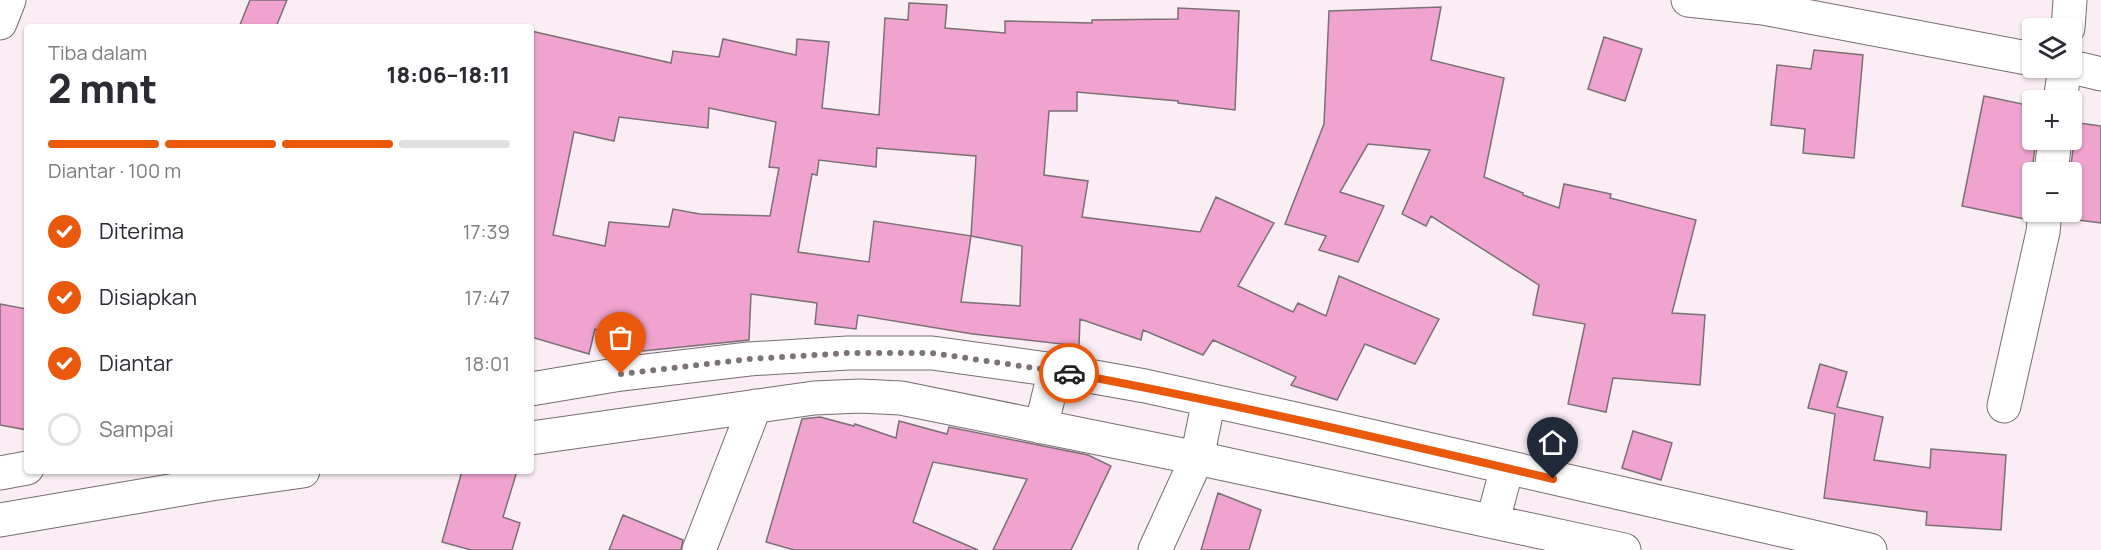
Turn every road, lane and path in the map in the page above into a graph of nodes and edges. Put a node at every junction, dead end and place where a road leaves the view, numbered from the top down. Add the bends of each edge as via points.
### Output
1 (9, 0) edge
2 (1688, 0) edge
3 (2070, 0) edge
4 (2069, 18) edge
5 (0, 23) edge
6 (2022, 57) edge
7 (2082, 70) edge
8 (2101, 75) edge
9 (2044, 222) edge
10 (813, 378) junction
11 (534, 389) edge
12 (1048, 398) junction
13 (755, 406) junction
14 (2004, 406) dead end
15 (1204, 426) junction
16 (534, 438) edge
17 (24, 469) edge
18 (0, 473) edge
19 (282, 474) edge
20 (1500, 494) junction
21 (0, 520) edge
22 (699, 550) edge
23 (1155, 550) edge
24 (1624, 550) edge
25 (1870, 550) edge

1 - 5 street
2 - 6 street via 1763,8
3 - 4 street
7 - 8 street
9 - 14 street
10 - 11 street via 749,359
10 - 12 street via 860,396
10 - 12 street via 848,353 932,353
10 - 13 street
12 - 15 street
12 - 15 street
13 - 16 street
13 - 22 street
15 - 20 street
15 - 20 street
15 - 23 street
17 - 18 street
19 - 21 street
20 - 24 street
20 - 25 street

